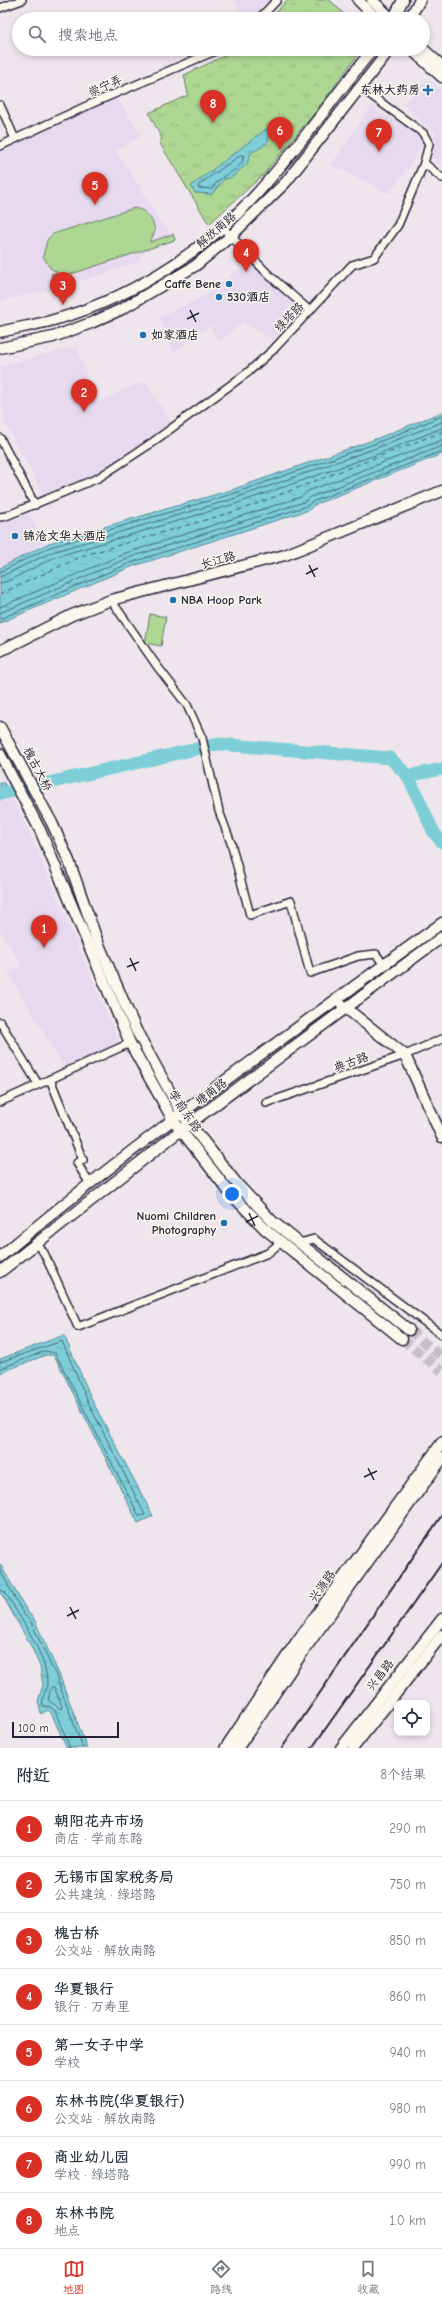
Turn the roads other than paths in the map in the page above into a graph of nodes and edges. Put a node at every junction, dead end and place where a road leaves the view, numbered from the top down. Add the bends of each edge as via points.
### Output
1 (22, 0) edge
2 (277, 0) edge
3 (358, 0) edge
4 (372, 0) edge
5 (403, 0) edge
6 (420, 0) edge
7 (0, 8) edge
8 (266, 12) edge
9 (370, 12) edge
10 (385, 12) edge
11 (396, 12) edge
12 (413, 12) edge
13 (430, 55) edge
14 (204, 56) edge
15 (367, 56) edge
16 (385, 56) edge
17 (419, 56) edge
18 (442, 66) edge
19 (442, 77) edge
20 (361, 88) junction
21 (0, 105) edge
22 (15, 139) junction
23 (0, 146) edge
24 (424, 162) junction
25 (442, 178) edge
26 (222, 227) junction
27 (231, 236) junction
28 (310, 311) junction
29 (0, 332) edge
30 (0, 348) edge
31 (0, 438) edge
32 (442, 491) edge
33 (35, 505) junction
34 (0, 517) edge
35 (111, 600) junction
36 (0, 651) edge
37 (0, 726) edge
38 (0, 754) edge
39 (52, 823) joint
40 (442, 923) edge
41 (442, 937) edge
42 (384, 965) junction
43 (335, 1000) junction
44 (346, 1009) junction
45 (0, 1022) edge
46 (442, 1039) edge
47 (130, 1043) junction
48 (405, 1055) junction
49 (50, 1079) junction
50 (38, 1084) junction
51 (0, 1102) edge
52 (266, 1103) dead end
53 (178, 1117) junction
54 (181, 1130) junction
55 (442, 1137) edge
56 (90, 1184) junction
57 (36, 1243) junction
58 (280, 1243) junction
59 (300, 1243) junction
60 (0, 1258) edge
61 (3, 1270) edge
62 (409, 1330) tunnel mouth
63 (442, 1335) edge
64 (402, 1339) tunnel mouth
65 (442, 1443) edge
66 (442, 1458) edge
67 (442, 1620) edge
68 (442, 1635) edge
69 (226, 1748) edge
70 (237, 1748) edge
71 (341, 1748) edge
72 (353, 1748) edge

1 - 7 street
2 - 8 street
3 - 9 main road
4 - 10 main road
5 - 11 main road
6 - 12 main road
13 - 18 main road
14 - 22 street, 崇宁弄
15 - 26 main road, 解放南路 via 275,172 250,201
16 - 20 main road, 解放南路
17 - 19 main road
20 - 24 street, 绿塔路 via 423,133 429,144
20 - 27 main road, 解放南路 via 286,182
21 - 22 street
22 - 23 street, 崇宁弄
24 - 25 street
24 - 28 street, 绿塔路 via 398,225 374,258 352,265
26 - 27 street
26 - 29 main road, 解放南路 via 180,260 119,295 52,320
27 - 28 street via 270,276
27 - 30 main road, 解放南路 via 195,266 122,309 52,337
28 - 33 street, 绿塔路 via 247,373 150,444 98,478
31 - 33 street
32 - 35 main road, 长江路 via 285,554
33 - 34 street, 绿塔路
35 - 36 main road, 长江路 via 72,615
35 - 42 street via 187,705 202,738 219,811 231,843 250,915 291,901 310,973 358,956 376,954
37 - 39 main road, 槐古大桥
38 - 47 main road, 学前东路 via 40,830
39 - 53 main road, 学前东路 via 69,861 97,940
40 - 42 main road, 塘南路
41 - 44 main road, 塘南路
42 - 43 main road, 塘南路
43 - 44 main road
43 - 53 main road, 塘南路
44 - 48 main road
44 - 54 main road, 塘南路
45 - 50 street
46 - 48 street, 典古路
47 - 49 street
47 - 53 main road, 学前东路
48 - 52 street, 典古路
48 - 55 main road
49 - 50 street
49 - 56 street via 83,1160 77,1163
50 - 51 street
53 - 54 main road, 学前东路
53 - 56 main road, 塘南路
53 - 59 main road, 学前东路 via 272,1221
54 - 57 main road, 塘南路
54 - 58 main road, 学前东路 via 230,1192
56 - 60 main road, 塘南路
57 - 58 street via 44,1253 78,1327 268,1253
57 - 61 main road, 塘南路
58 - 64 main road, 学前东路
59 - 62 main road, 学前东路
59 - 63 street via 314,1239
65 - 69 main road, 兴源路 via 297,1642
66 - 70 main road, 兴源路 via 305,1648
67 - 71 main road, 兴昌路
68 - 72 main road, 兴昌路

